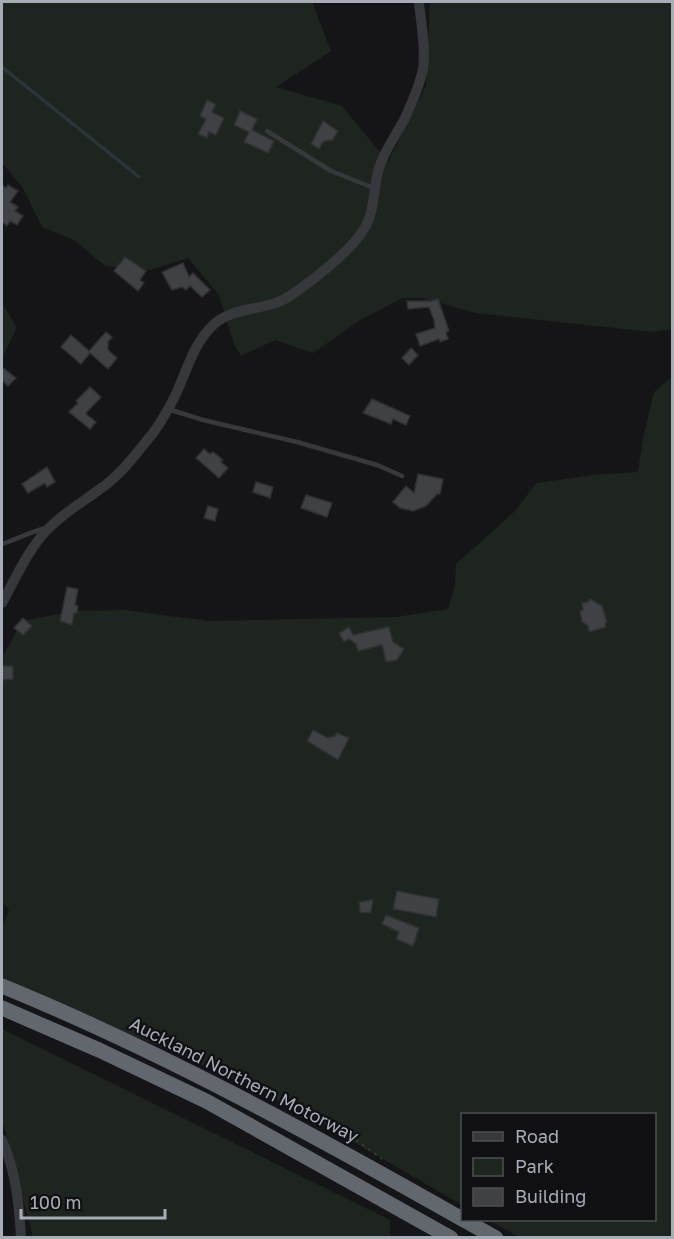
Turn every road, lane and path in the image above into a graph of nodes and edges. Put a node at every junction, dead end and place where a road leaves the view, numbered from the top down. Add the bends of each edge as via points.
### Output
1 (419, 2) edge
2 (267, 131) dead end
3 (374, 188) junction
4 (168, 410) junction
5 (402, 476) dead end
6 (48, 528) junction
7 (2, 544) edge
8 (2, 603) edge
9 (2, 986) edge
10 (2, 1008) edge
11 (2, 1140) edge
12 (461, 1218) edge
13 (466, 1221) edge
14 (21, 1238) edge
15 (451, 1238) edge
16 (496, 1238) edge

1 - 3 street via 423,70 405,117 386,149
2 - 3 lane via 331,171
3 - 4 street via 365,229 306,285 286,299 229,314 209,328
4 - 5 lane via 332,452
4 - 6 street via 109,482
6 - 7 lane
6 - 8 street
9 - 12 highway, Auckland Northern Motorway via 166,1058
10 - 15 highway, Auckland Northern Motorway via 206,1101
11 - 14 street via 19,1196
13 - 16 highway, Auckland Northern Motorway

